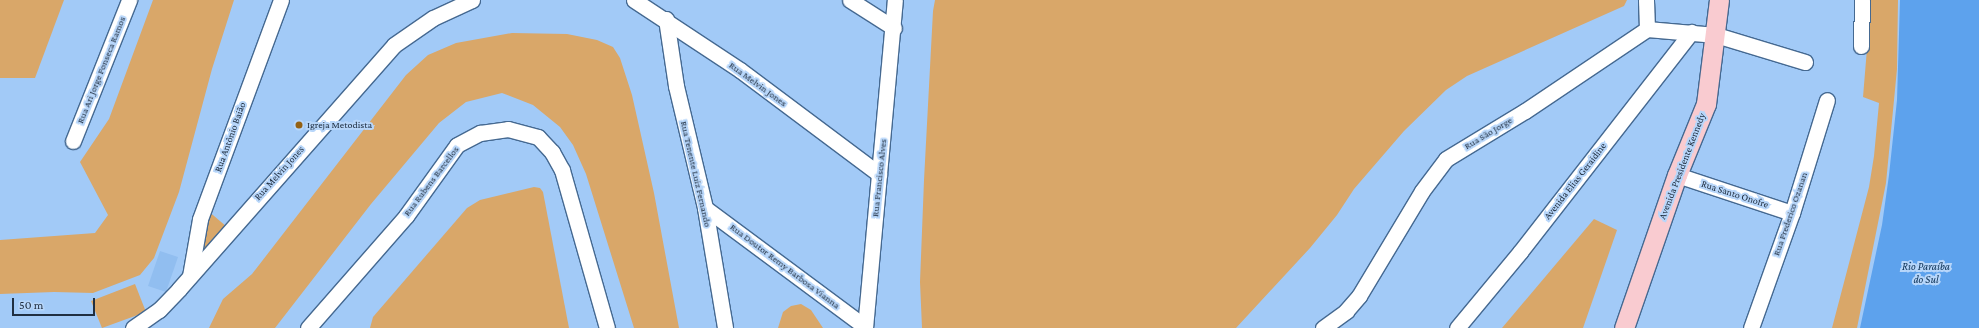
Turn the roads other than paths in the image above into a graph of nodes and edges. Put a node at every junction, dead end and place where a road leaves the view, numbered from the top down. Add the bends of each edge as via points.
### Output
1 (129, 0) edge
2 (281, 0) edge
3 (472, 0) edge
4 (634, 0) edge
5 (850, 0) edge
6 (895, 0) edge
7 (1646, 0) edge
8 (1719, 0) edge
9 (1862, 0) edge
10 (666, 19) junction
11 (894, 28) junction
12 (1647, 29) junction
13 (1691, 32) junction
14 (1716, 35) junction
15 (1861, 46) dead end
16 (1805, 62) dead end
17 (1827, 100) dead end
18 (73, 141) dead end
19 (879, 174) junction
20 (1678, 176) junction
21 (705, 208) junction
22 (1792, 213) junction
23 (190, 276) junction
24 (865, 327) edge
25 (133, 328) edge
26 (308, 328) edge
27 (606, 328) edge
28 (725, 328) edge
29 (1323, 328) edge
30 (1457, 328) edge
31 (1624, 328) edge
32 (1751, 328) edge

1 - 18 street, Rua Ari Jorge Fonseca Ramos
2 - 23 street, Rua Antônio Baião via 200,219
3 - 23 street, Rua Melvin Jones via 433,18 394,45
4 - 10 street, Rua Melvin Jones
5 - 11 street
6 - 11 street, Rua Francisco Alves
7 - 12 street
8 - 14 main road, Avenida Presidente Kennedy
9 - 15 street
10 - 19 street, Rua Melvin Jones via 740,70
10 - 21 street, Rua Tenente Luiz Fernando via 676,86
11 - 19 street, Rua Francisco Alves
12 - 13 street
12 - 29 street, Rua São Jorge via 1525,111 1446,159 1425,186 1359,296 1346,311
13 - 14 street
13 - 30 street, Avenida Elias Geraidine via 1520,252
14 - 16 street
14 - 20 main road, Avenida Presidente Kennedy via 1706,104
17 - 22 street, Rua Frederico Ozanan
19 - 24 street, Rua Francisco Alves
20 - 22 street, Rua Santo Onofre
20 - 31 main road, Avenida Presidente Kennedy
21 - 24 street, Rua Doutor Remy Barbosa Vianna
21 - 28 street, Rua Tenente Luiz Fernando
22 - 32 street, Rua Frederico Ozanan
23 - 25 street, Rua Melvin Jones via 159,310
26 - 27 street, Rua Rubens Barcellos via 406,216 457,145 480,133 508,129 538,137 552,152 562,170

